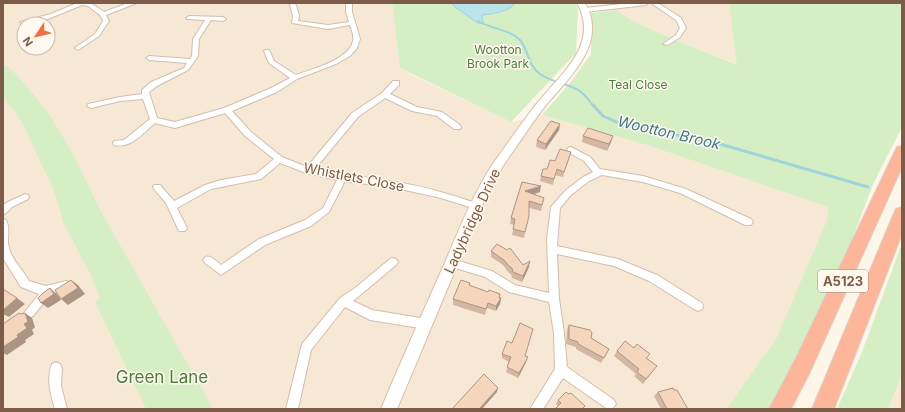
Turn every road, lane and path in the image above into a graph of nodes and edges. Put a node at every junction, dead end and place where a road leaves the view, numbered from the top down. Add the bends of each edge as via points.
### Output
1 (81, 3) edge
2 (134, 3) edge
3 (349, 3) edge
4 (646, 3) edge
5 (654, 3) edge
6 (293, 4) dead end
7 (583, 6) edge
8 (103, 14) junction
9 (54, 16) edge
10 (189, 18) dead end
11 (209, 19) junction
12 (223, 20) dead end
13 (353, 22) junction
14 (666, 44) dead end
15 (78, 48) dead end
16 (267, 51) dead end
17 (149, 58) dead end
18 (192, 61) junction
19 (295, 78) junction
20 (396, 83) dead end
21 (385, 95) junction
22 (146, 96) junction
23 (91, 106) dead end
24 (227, 110) junction
25 (154, 120) junction
26 (457, 127) dead end
27 (117, 144) dead end
28 (571, 150) edge
29 (902, 151) edge
30 (279, 159) junction
31 (309, 171) junction
32 (598, 173) junction
33 (342, 178) junction
34 (157, 187) dead end
35 (25, 197) dead end
36 (173, 206) junction
37 (476, 206) junction
38 (3, 211) edge
39 (902, 213) edge
40 (748, 222) dead end
41 (3, 223) edge
42 (182, 228) dead end
43 (3, 248) edge
44 (553, 249) junction
45 (208, 260) dead end
46 (393, 262) dead end
47 (452, 263) junction
48 (66, 285) edge
49 (46, 291) junction
50 (554, 299) junction
51 (344, 301) junction
52 (698, 306) dead end
53 (29, 312) dead end
54 (426, 324) junction
55 (56, 368) dead end
56 (561, 370) junction
57 (610, 404) dead end
58 (292, 408) dead end
59 (61, 409) edge
60 (389, 409) edge
61 (536, 409) edge
62 (780, 409) edge
63 (823, 409) edge

1 - 8 street via 90,5
1 - 9 street
2 - 8 street
3 - 13 street via 348,12
4 - 7 street
5 - 14 street via 679,19 683,28 678,36
6 - 13 street via 296,16 294,22 328,27
7 - 37 street, Ladybridge Drive via 587,38 583,53 502,158
8 - 15 street via 106,22 97,35
10 - 11 street
11 - 12 street
11 - 18 street via 196,39
13 - 19 street via 357,39 348,55
16 - 19 street via 271,62
17 - 18 street
18 - 22 street via 186,69 154,84 145,92
19 - 24 street
20 - 21 street
21 - 26 street via 415,109 439,114
21 - 31 street via 355,115
22 - 23 street
22 - 25 street
24 - 25 street via 175,125
24 - 30 street, Whistlets Close via 248,134
25 - 27 street via 126,143
28 - 32 street via 586,159
29 - 62 highway, A5123
30 - 31 street, Whistlets Close
30 - 36 street via 258,177 208,187
31 - 33 street, Whistlets Close
32 - 40 street via 643,179 683,190
32 - 44 street via 568,193 556,207
33 - 37 street, Whistlets Close via 396,185
33 - 45 street via 326,210 308,223 262,242 221,271
34 - 36 street
35 - 38 street
36 - 42 street
37 - 47 street, Ladybridge Drive
39 - 63 highway, A5123
41 - 43 street
43 - 49 street via 25,284
44 - 50 street
44 - 52 street via 615,262 653,278
46 - 51 street
47 - 50 street via 488,274 513,289
47 - 54 street, Ladybridge Drive
48 - 49 street
49 - 53 street
50 - 56 street
51 - 54 street via 370,316
51 - 58 street via 306,348
54 - 60 street, Ladybridge Drive
55 - 59 street via 56,386
56 - 57 street
56 - 61 street

